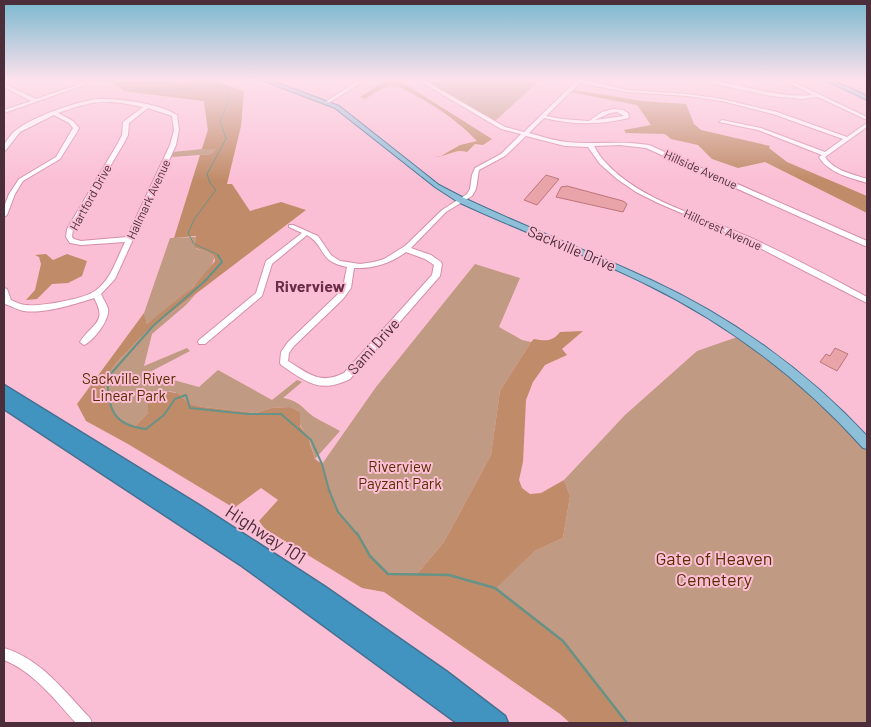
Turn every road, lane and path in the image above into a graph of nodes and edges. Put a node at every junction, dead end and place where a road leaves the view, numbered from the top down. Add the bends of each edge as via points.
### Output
1 (58, 113) edge
2 (138, 113) edge
3 (169, 113) edge
4 (344, 113) edge
5 (476, 113) edge
6 (545, 113) edge
7 (605, 113) edge
8 (624, 113) edge
9 (776, 113) edge
10 (854, 113) edge
11 (55, 114) junction
12 (542, 116) junction
13 (867, 119) edge
14 (591, 121) junction
15 (722, 122) dead end
16 (867, 125) edge
17 (524, 134) junction
18 (848, 138) junction
19 (590, 145) junction
20 (4, 149) edge
21 (825, 154) junction
22 (867, 181) edge
23 (461, 200) junction
24 (4, 215) edge
25 (291, 226) dead end
26 (306, 233) junction
27 (130, 239) junction
28 (867, 244) edge
29 (406, 249) junction
30 (351, 266) junction
31 (4, 291) edge
32 (97, 294) junction
33 (867, 300) edge
34 (84, 342) dead end
35 (202, 342) dead end
36 (4, 390) edge
37 (4, 402) edge
38 (867, 444) edge
39 (4, 654) edge
40 (85, 723) edge
41 (473, 723) edge
42 (498, 723) edge

1 - 11 street, Hallmark Avenue
2 - 27 street, Hartford Drive via 126,122 125,135 70,229 69,237 81,243
3 - 27 street, Hallmark Avenue via 174,115 178,130
4 - 23 main road, Sackville Drive via 437,186
5 - 17 street, Hillside Avenue via 500,127
6 - 12 street
7 - 14 street
8 - 14 street via 626,117 619,119
9 - 18 street
10 - 13 street
11 - 20 street, Hallmark Avenue via 18,131
11 - 24 street via 74,124 74,132 58,158 21,180
12 - 14 street via 568,122
12 - 17 street
15 - 21 street via 760,129
16 - 18 street
17 - 19 street, Hillside Avenue via 555,142
17 - 23 street via 503,155 477,169 472,192
18 - 21 street
19 - 28 street, Hillside Avenue via 632,143 661,151
19 - 33 street, Hillcrest Avenue via 608,168 634,187 747,239
21 - 22 street via 822,157 826,164
23 - 29 street via 444,210
23 - 38 main road, Sackville Drive via 622,269 699,310 824,398
25 - 26 street
26 - 30 street via 316,238 326,255 334,261
26 - 35 street via 269,263 259,294
27 - 32 street, Hallmark Avenue via 111,280
29 - 30 street via 392,260
29 - 30 street, Sami Drive via 433,259 438,264 436,276 347,376 330,384 312,381 284,363 285,352 344,293
31 - 32 street, Hallmark Avenue via 8,302 24,308 76,302
32 - 34 street via 104,315
36 - 42 highway, Highway 101 via 319,592
37 - 41 highway, Highway 101 via 248,560
39 - 40 street via 21,662 54,689

